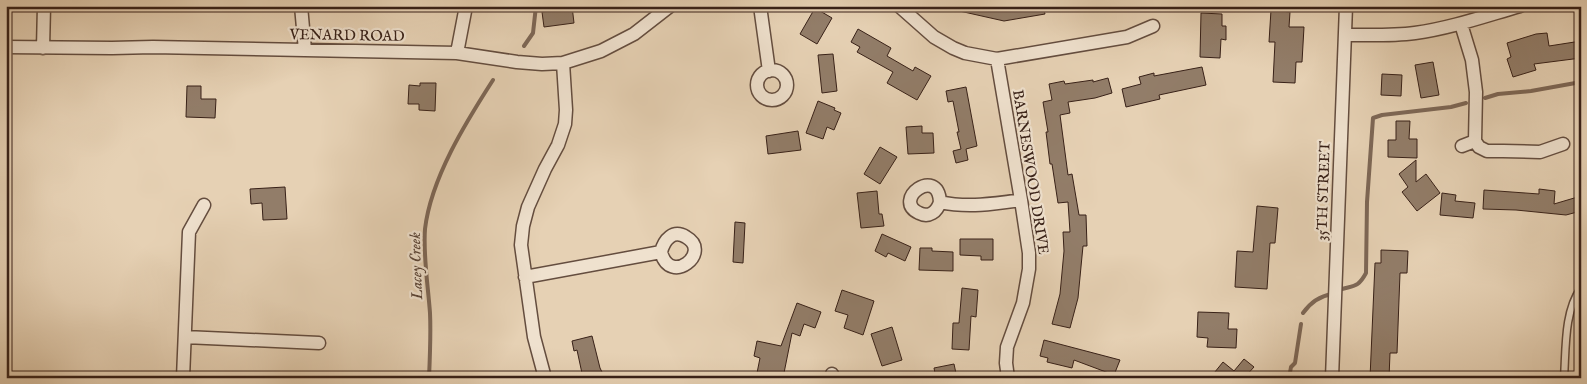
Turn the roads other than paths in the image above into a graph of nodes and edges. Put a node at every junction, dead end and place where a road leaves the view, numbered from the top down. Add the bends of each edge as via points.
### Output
1 (44, 6) edge
2 (301, 6) edge
3 (466, 6) edge
4 (670, 6) edge
5 (760, 6) edge
6 (899, 6) edge
7 (1346, 6) edge
8 (1520, 6) edge
9 (1461, 24) junction
10 (1153, 26) dead end
11 (1345, 35) junction
12 (6, 47) edge
13 (43, 48) junction
14 (305, 50) junction
15 (457, 53) junction
16 (997, 58) junction
17 (564, 63) junction
18 (769, 71) dead end
19 (1475, 141) junction
20 (1563, 144) dead end
21 (1462, 146) dead end
22 (1022, 200) junction
23 (940, 202) dead end
24 (204, 205) dead end
25 (662, 252) dead end
26 (525, 277) junction
27 (1581, 288) edge
28 (184, 337) junction
29 (319, 343) dead end
30 (183, 378) edge
31 (545, 378) edge
32 (1008, 378) edge
33 (1332, 378) edge
34 (1564, 378) edge

1 - 13 street
2 - 14 street
3 - 15 street
4 - 17 street, VENARD ROAD via 634,34 601,51
5 - 18 street
6 - 16 street via 934,37 953,48
7 - 11 street, 35TH STREET
8 - 9 street
9 - 11 street via 1413,33
9 - 19 street via 1472,60 1476,92
10 - 16 street via 1127,37
11 - 33 street, 35TH STREET
12 - 13 street, VENARD ROAD
13 - 14 street, VENARD ROAD via 153,46
14 - 15 street, VENARD ROAD
15 - 17 street, VENARD ROAD via 517,62
16 - 22 street, BARNESWOOD DRIVE
17 - 26 street via 565,124 558,146 528,206 521,245
19 - 20 street via 1487,151 1540,152
19 - 21 street
22 - 23 street via 970,206
22 - 32 street, BARNESWOOD DRIVE via 1029,269 1023,303 1007,347
24 - 28 street via 189,232
25 - 26 street
26 - 31 street via 534,337
27 - 34 lane via 1572,303
28 - 29 street
28 - 30 street

